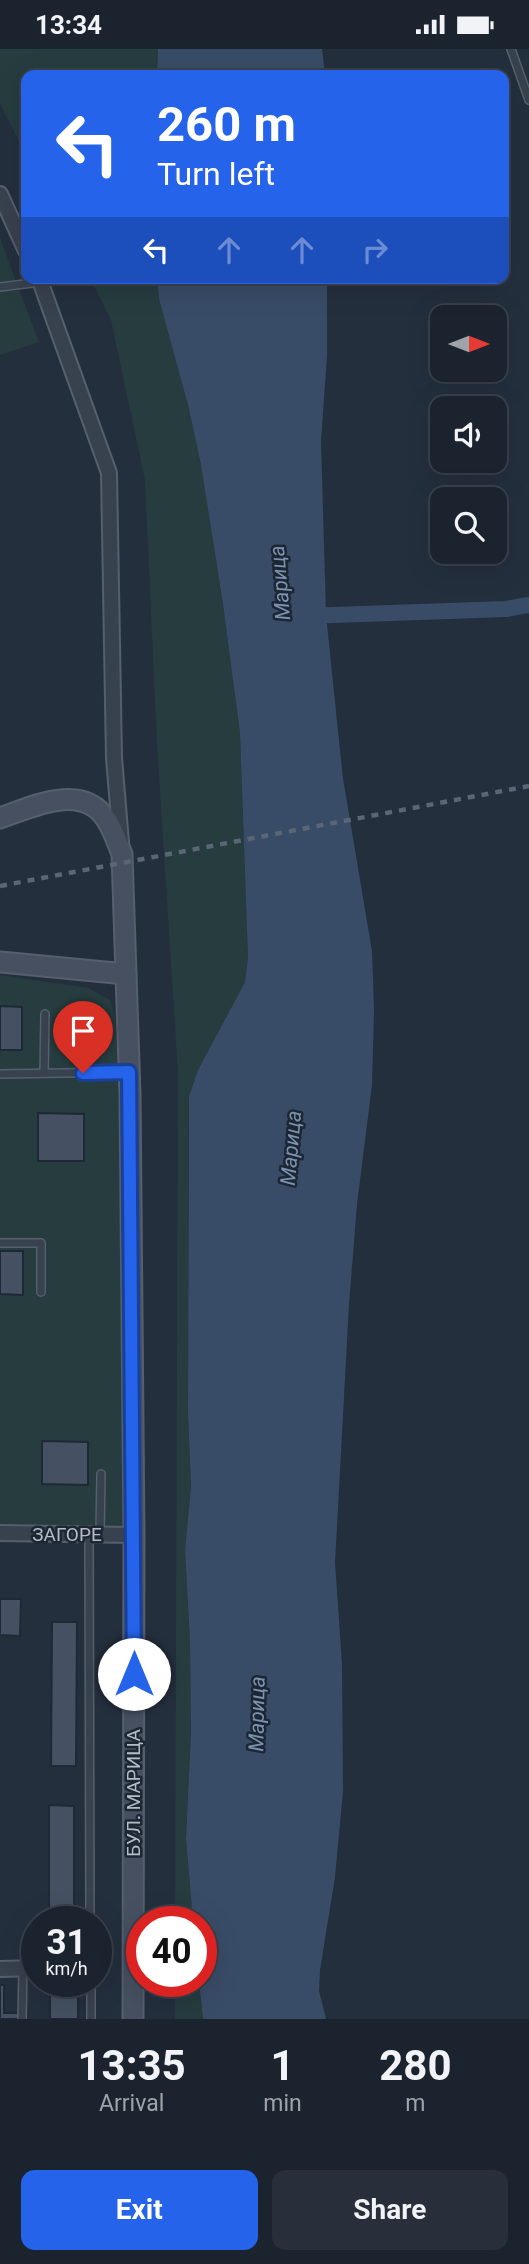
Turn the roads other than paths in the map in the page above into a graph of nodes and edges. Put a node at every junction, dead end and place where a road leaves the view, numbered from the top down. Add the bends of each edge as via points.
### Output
1 (511, 49) edge
2 (526, 82) edge
3 (529, 100) edge
4 (0, 194) edge
5 (21, 240) edge
6 (21, 283) edge
7 (41, 284) edge
8 (0, 287) edge
9 (0, 818) edge
10 (122, 853) junction
11 (0, 962) edge
12 (126, 974) junction
13 (45, 1014) dead end
14 (129, 1072) junction
15 (44, 1073) junction
16 (0, 1074) edge
17 (0, 1243) edge
18 (41, 1291) dead end
19 (102, 1474) dead end
20 (0, 1533) edge
21 (94, 1534) junction
22 (134, 1535) junction
23 (90, 1906) edge
24 (21, 1968) edge
25 (0, 1969) edge
26 (25, 1997) edge
27 (90, 1997) edge
28 (22, 2019) edge
29 (91, 2019) edge
30 (133, 2019) edge

1 - 2 lane
2 - 3 lane
4 - 5 street
6 - 8 lane
7 - 10 street via 108,473 114,758
9 - 10 street via 51,801 78,800 94,805 106,818
10 - 12 street, БУЛ. МАРИЦА
11 - 12 street
12 - 14 street, БУЛ. МАРИЦА
13 - 15 lane
14 - 15 lane
14 - 22 street, БУЛ. МАРИЦА
15 - 16 lane
17 - 18 lane via 41,1243
19 - 21 lane
20 - 21 street, ЗАГОРЕ
21 - 22 street, ЗАГОРЕ
21 - 23 lane
22 - 30 street, БУЛ. МАРИЦА
24 - 25 street
26 - 28 lane
27 - 29 lane

